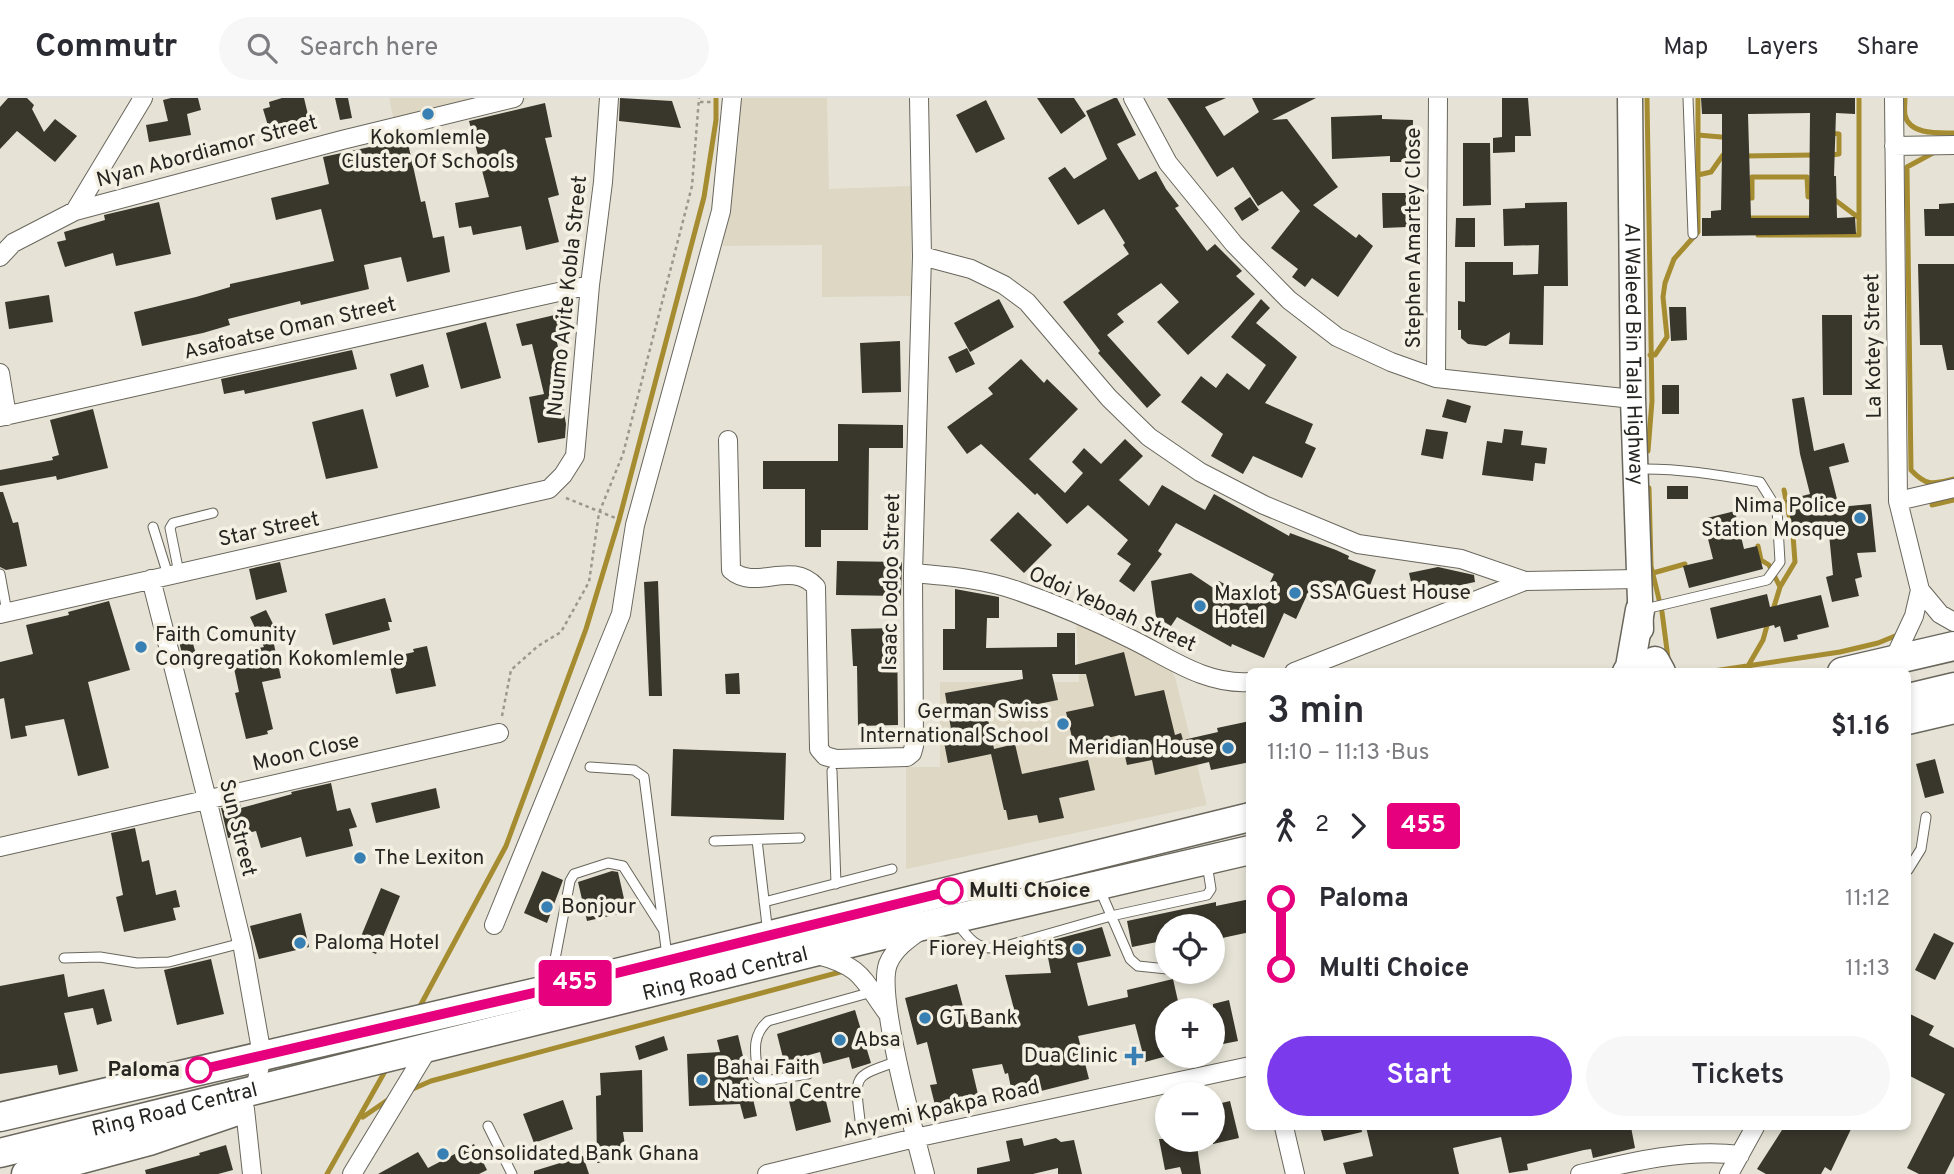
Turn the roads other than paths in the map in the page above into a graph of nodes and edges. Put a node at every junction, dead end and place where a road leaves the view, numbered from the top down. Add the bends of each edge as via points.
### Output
1 (143, 98) edge
2 (514, 98) edge
3 (609, 98) edge
4 (732, 98) edge
5 (919, 98) edge
6 (1133, 98) edge
7 (1438, 98) edge
8 (1630, 98) edge
9 (1688, 98) edge
10 (1894, 98) edge
11 (1954, 145) edge
12 (1895, 146) junction
13 (75, 211) junction
14 (1693, 234) dead end
15 (922, 256) junction
16 (0, 257) edge
17 (590, 285) junction
18 (0, 373) edge
19 (1436, 378) junction
20 (1633, 399) junction
21 (4, 416) edge
22 (728, 439) dead end
23 (1635, 469) junction
24 (1954, 488) edge
25 (549, 489) joint
26 (1898, 501) junction
27 (213, 513) dead end
28 (153, 527) dead end
29 (913, 573) junction
30 (0, 574) edge
31 (166, 576) junction
32 (1638, 579) junction
33 (1525, 581) junction
34 (1920, 590) junction
35 (1640, 610) junction
36 (4, 613) edge
37 (1954, 622) edge
38 (1954, 646) edge
39 (1893, 661) junction
40 (1304, 668) edge
41 (1629, 668) edge
42 (1654, 668) edge
43 (1861, 668) edge
44 (1246, 682) edge
45 (1954, 687) edge
46 (1911, 697) edge
47 (1954, 709) edge
48 (1911, 719) edge
49 (499, 733) road end
50 (590, 767) dead end
51 (832, 771) dead end
52 (207, 799) junction
53 (1926, 817) dead end
54 (1246, 818) edge
55 (800, 838) dead end
56 (757, 840) junction
57 (714, 841) dead end
58 (0, 847) edge
59 (1246, 851) edge
60 (1206, 860) junction
61 (1911, 866) edge
62 (892, 869) dead end
63 (836, 884) junction
64 (1098, 885) junction
65 (764, 902) junction
66 (1111, 916) junction
67 (941, 922) junction
68 (494, 925) dead end
69 (663, 929) junction
70 (768, 936) junction
71 (242, 943) junction
72 (811, 953) junction
73 (64, 958) dead end
74 (667, 960) junction
75 (1155, 968) edge
76 (550, 989) junction
77 (872, 992) junction
78 (888, 1014) junction
79 (262, 1055) junction
80 (418, 1058) junction
81 (898, 1060) junction
82 (1246, 1067) edge
83 (808, 1074) dead end
84 (250, 1099) junction
85 (0, 1117) edge
86 (860, 1121) dead end
87 (488, 1126) dead end
88 (1285, 1130) edge
89 (1753, 1130) edge
90 (915, 1138) junction
91 (0, 1153) edge
92 (1740, 1155) junction
93 (26, 1174) edge
94 (252, 1174) edge
95 (352, 1174) edge
96 (512, 1174) edge
97 (767, 1174) edge
98 (925, 1174) edge
99 (1295, 1174) edge
100 (1580, 1174) edge
101 (1730, 1174) edge

1 - 13 street
2 - 13 street, Nyan Abordiamor Street
3 - 17 street, Nuumo Ayite Kobla Street
4 - 68 street via 721,211 635,525 621,614
5 - 15 street, Isaac Dodoo Street
6 - 19 street via 1168,163 1234,244 1289,300 1337,337
7 - 19 street, Stephen Amartey Close
8 - 20 street, Al Waleed Bin Talal Highway
9 - 14 lane
10 - 12 street, La Kotey Street
11 - 12 street
12 - 26 street, La Kotey Street
13 - 16 street, Nyan Abordiamor Street via 13,243
15 - 29 street, Isaac Dodoo Street
15 - 33 street via 971,269 1027,302 1109,398 1149,437 1200,472 1358,544 1461,559
17 - 21 street, Asafoatse Oman Street
17 - 25 street, Nuumo Ayite Kobla Street via 575,456
18 - 21 street
19 - 20 street
20 - 23 street, Al Waleed Bin Talal Highway
22 - 29 street, Isaac Dodoo Street via 731,570 746,578 795,575 816,587 819,749 825,756 907,757 912,752
23 - 32 street, Al Waleed Bin Talal Highway
23 - 35 lane via 1760,482 1777,509 1780,562 1767,580
24 - 26 street
25 - 31 street, Star Street
26 - 34 street, La Kotey Street
27 - 31 lane via 173,523
28 - 31 lane
29 - 44 street, Odoi Yeboah Street via 972,579 1018,590 1130,638 1191,671 1219,681
30 - 36 lane
31 - 36 street, Star Street
31 - 52 street, Sun Street
32 - 33 street
32 - 35 street, Al Waleed Bin Talal Highway
33 - 40 street
34 - 37 street, La Kotey Street via 1940,614
34 - 39 street, La Kotey Street via 1914,616
35 - 41 main road
35 - 42 street, Al Waleed Bin Talal Highway
38 - 39 main road
39 - 43 main road
45 - 46 main road
47 - 48 main road
49 - 52 street, Moon Close
50 - 69 lane via 634,770 644,777
51 - 63 lane
52 - 58 street, Moon Close
52 - 71 street, Sun Street
53 - 61 lane via 1922,849
54 - 70 main road, Ring Road Central
55 - 56 lane
56 - 57 lane
56 - 65 lane
59 - 60 main road, Ring Road Central
60 - 64 main road, Ring Road Central
60 - 66 lane via 1211,889 1207,895
62 - 63 lane
63 - 65 lane
64 - 66 lane
64 - 67 main road, Ring Road Central
65 - 70 lane
66 - 67 lane via 985,949
66 - 75 lane via 1130,959 1138,966
67 - 72 main road, Ring Road Central
67 - 78 street via 894,953 887,967
69 - 74 lane
69 - 76 lane via 623,866 608,863 574,874
70 - 74 main road, Ring Road Central
71 - 73 lane via 169,962
71 - 79 street, Sun Street
72 - 77 street via 857,970
72 - 80 main road, Ring Road Central
74 - 76 main road, Ring Road Central
76 - 79 main road, Ring Road Central
77 - 78 street
77 - 83 lane via 768,1021 758,1030 758,1077 765,1081
78 - 81 street
79 - 84 street, Sun Street
79 - 85 main road, Ring Road Central
80 - 84 main road, Ring Road Central via 377,1060 292,1082
80 - 95 street
81 - 86 lane via 860,1077 856,1087
81 - 90 street
82 - 90 street, Anyemi Kpakpa Road
84 - 91 main road, Ring Road Central
84 - 93 main road via 149,1142
84 - 94 street, Sun Street
87 - 96 lane
88 - 99 street
89 - 92 street
90 - 97 street, Anyemi Kpakpa Road
90 - 98 street
92 - 100 street via 1680,1155
92 - 101 street

